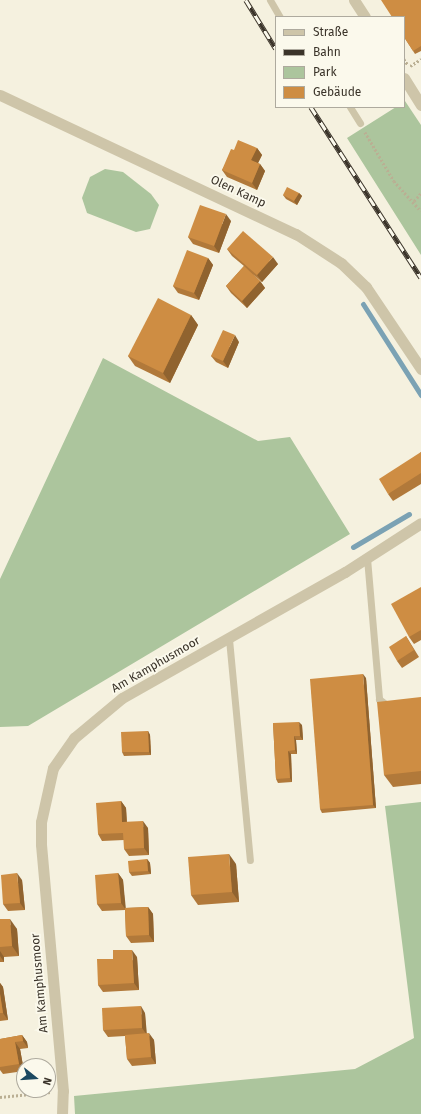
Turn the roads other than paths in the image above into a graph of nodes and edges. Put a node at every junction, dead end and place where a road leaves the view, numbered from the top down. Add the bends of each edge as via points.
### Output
1 (270, 0) edge
2 (354, 0) edge
3 (279, 16) edge
4 (364, 16) edge
5 (405, 80) edge
6 (0, 95) edge
7 (421, 104) edge
8 (351, 108) edge
9 (360, 123) road end
10 (421, 369) edge
11 (421, 523) edge
12 (367, 558) junction
13 (228, 638) junction
14 (394, 704) edge
15 (250, 860) dead end
16 (62, 1114) edge

1 - 3 lane
2 - 4 street
5 - 7 street
6 - 10 street, Olen Kamp via 296,234 341,263 366,287
8 - 9 lane
11 - 12 street, Am Kamphusmoor
12 - 13 street, Am Kamphusmoor
12 - 14 lane via 379,699 387,705
13 - 15 lane
13 - 16 street, Am Kamphusmoor via 122,698 74,738 53,768 41,822 41,844 63,1091

